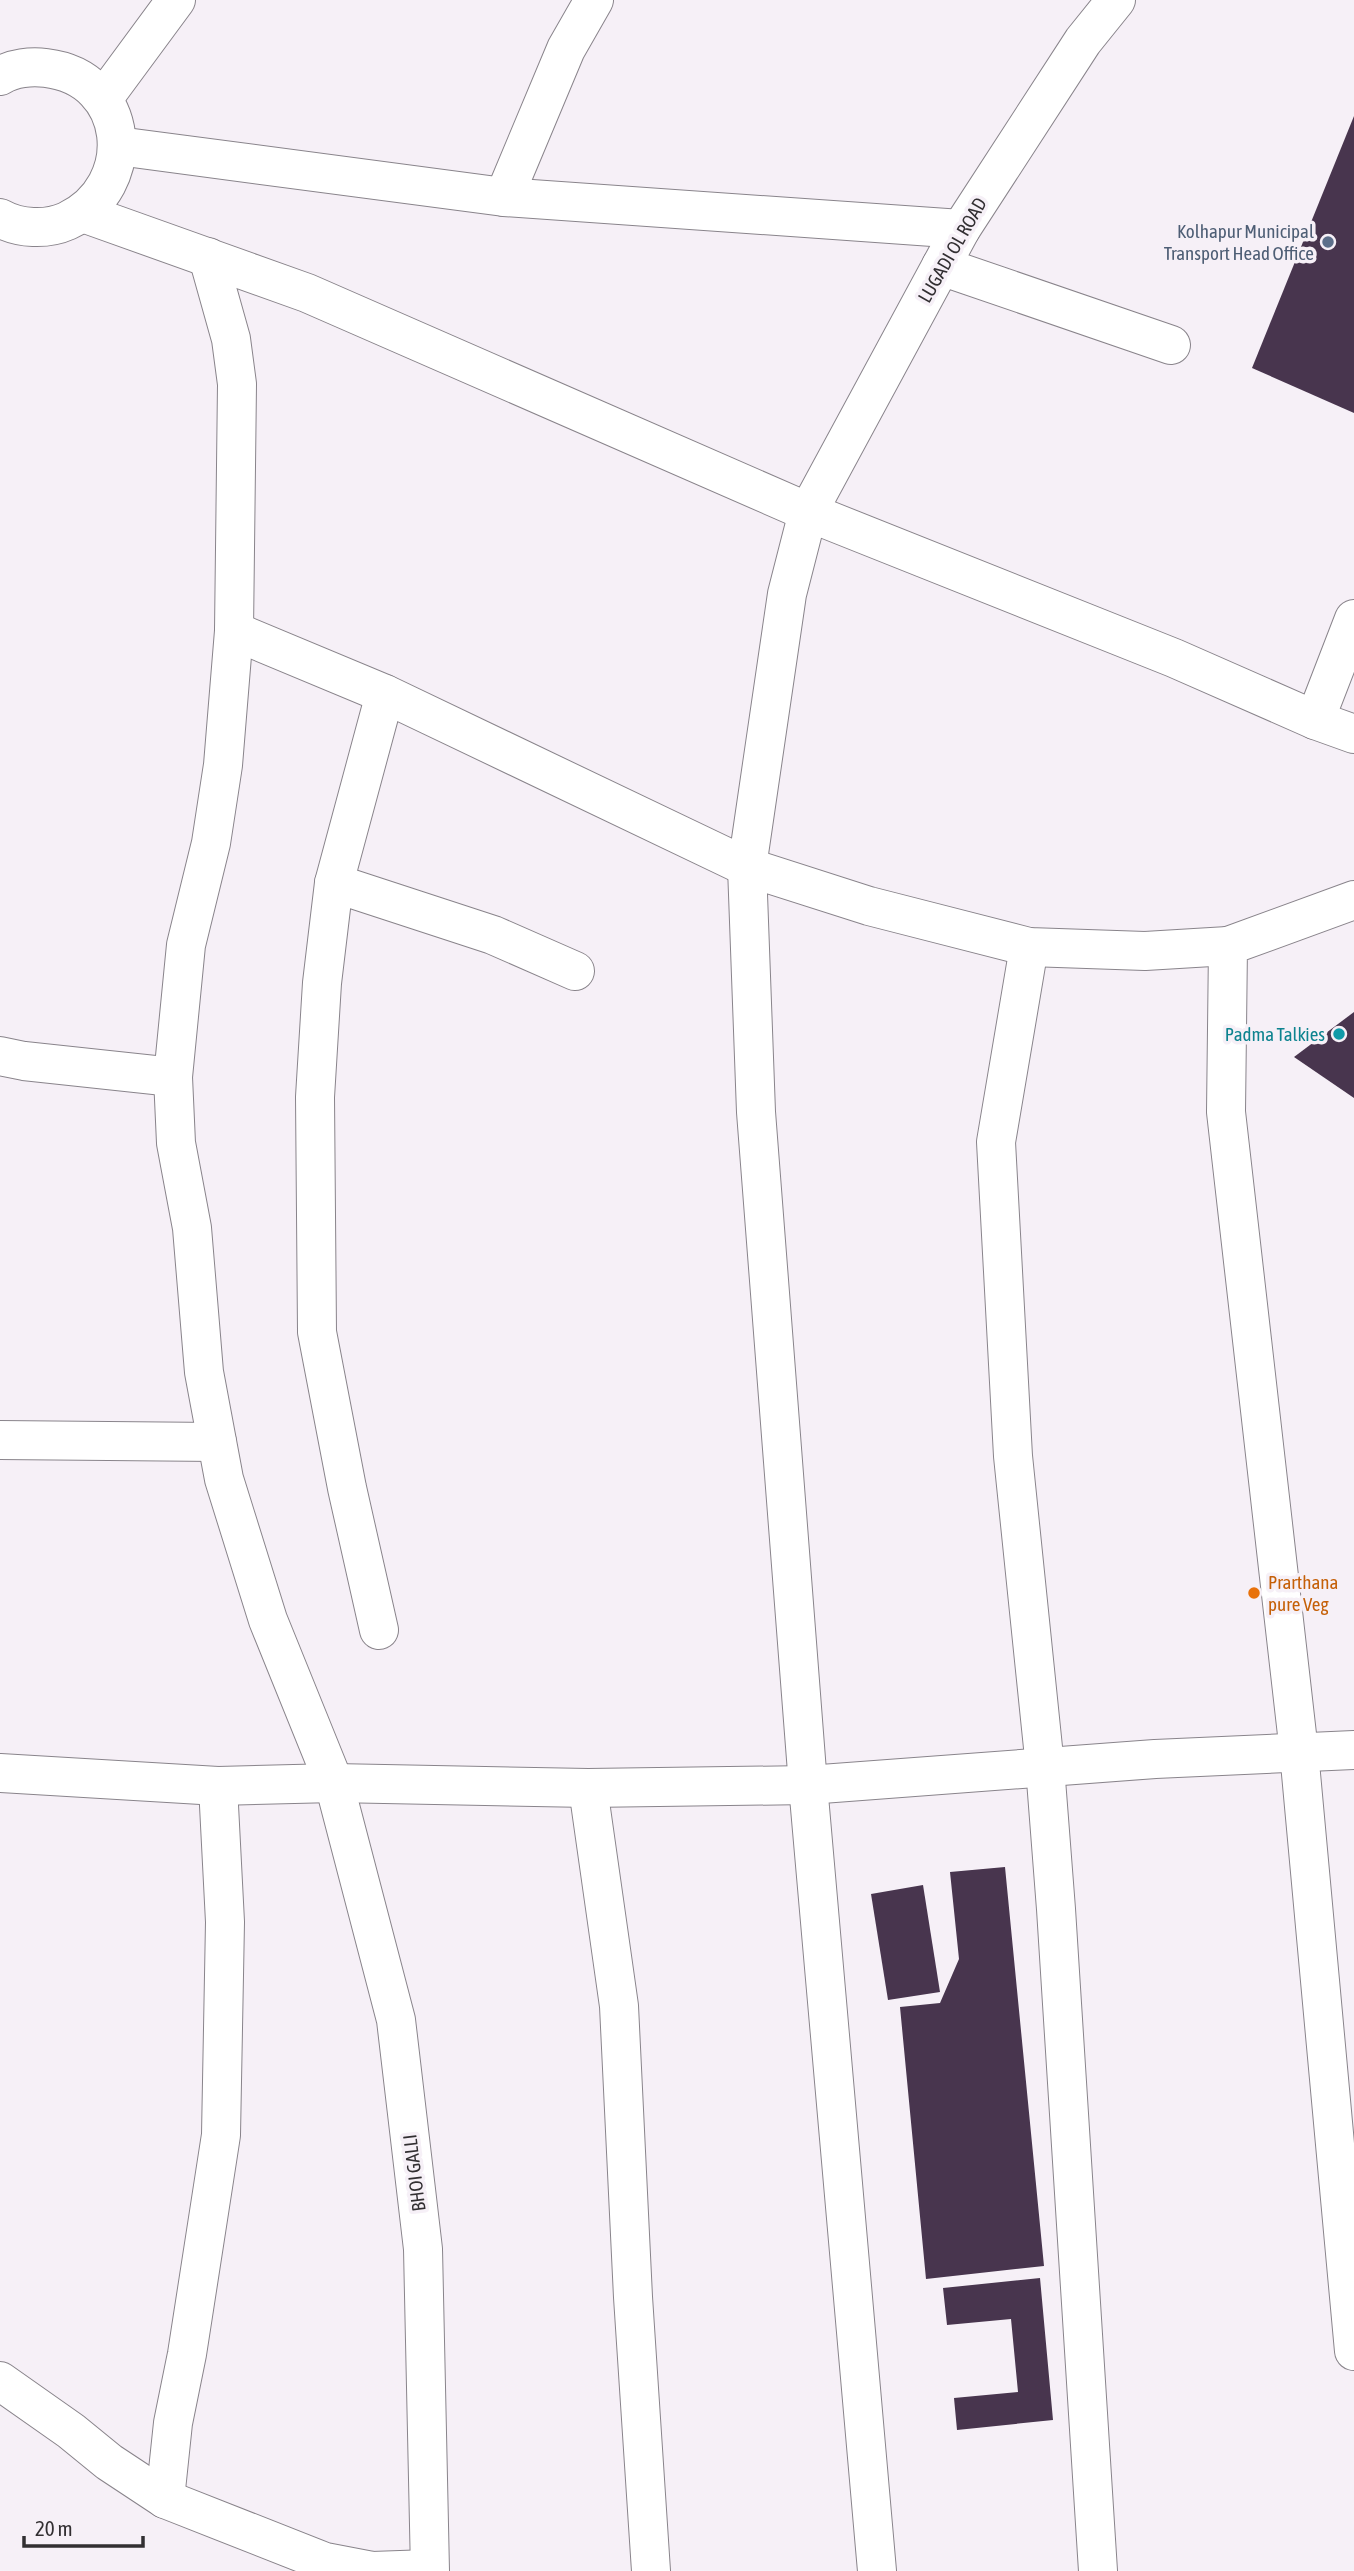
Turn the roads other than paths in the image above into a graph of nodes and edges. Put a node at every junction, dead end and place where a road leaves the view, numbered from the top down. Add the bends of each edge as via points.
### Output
1 (176, 0) edge
2 (594, 0) edge
3 (1116, 0) edge
4 (0, 76) edge
5 (103, 99) junction
6 (118, 146) junction
7 (504, 197) junction
8 (83, 214) junction
9 (0, 218) edge
10 (961, 229) junction
11 (208, 257) junction
12 (942, 266) junction
13 (1171, 345) dead end
14 (808, 512) junction
15 (1354, 619) edge
16 (234, 631) junction
17 (385, 694) junction
18 (1315, 720) junction
19 (1354, 734) edge
20 (747, 867) junction
21 (334, 883) junction
22 (1354, 900) edge
23 (1228, 946) junction
24 (1029, 947) junction
25 (575, 971) dead end
26 (0, 1056) edge
27 (173, 1077) junction
28 (0, 1440) edge
29 (217, 1442) junction
30 (379, 1630) dead end
31 (1354, 1750) edge
32 (1299, 1752) junction
33 (1045, 1768) junction
34 (0, 1773) edge
35 (334, 1783) junction
36 (807, 1785) junction
37 (218, 1786) junction
38 (588, 1788) junction
39 (1354, 2351) edge
40 (0, 2381) edge
41 (165, 2499) junction
42 (430, 2570) edge
43 (651, 2571) edge
44 (877, 2571) edge
45 (1098, 2571) edge

1 - 5 street
2 - 7 street via 566,49
3 - 10 street, LUGADI OL ROAD via 1083,41
4 - 5 street via 34,66 60,69 84,81
5 - 6 street via 114,121
6 - 7 street
6 - 8 street via 115,170 103,194
7 - 10 street
8 - 9 street via 58,225 30,227
8 - 11 street
10 - 12 street, LUGADI OL ROAD
11 - 14 street via 307,293
11 - 16 street, BHOI GALLI via 231,339 237,384
12 - 13 street
12 - 14 street, LUGADI OL ROAD
14 - 18 street via 1161,653
14 - 20 street, LUGADI OL ROAD via 787,594
15 - 18 street
16 - 17 street
16 - 27 street, BHOI GALLI via 223,765 211,843 186,945
17 - 20 street
17 - 21 street
18 - 19 street
20 - 24 street via 869,906
20 - 36 street, LUGADI OL ROAD via 756,1112
21 - 25 street via 493,935
21 - 30 street via 315,1097 317,1332
22 - 23 street
23 - 24 street via 1145,951
23 - 32 street via 1226,1112
24 - 33 street via 996,1142 1013,1456
26 - 27 street
27 - 29 street, BHOI GALLI via 176,1143 192,1228 204,1371
28 - 29 street
29 - 35 street, BHOI GALLI via 268,1620
31 - 32 street
32 - 33 street
32 - 39 street
33 - 36 street
33 - 45 street
34 - 37 street
35 - 37 street
35 - 38 street
35 - 42 street, BHOI GALLI via 396,2020 423,2249
36 - 38 street
36 - 44 street, LUGADI OL ROAD
37 - 41 street via 225,1922 221,2135 173,2423
38 - 43 street via 619,2006
40 - 41 street
41 - 42 street via 325,2562 372,2571

